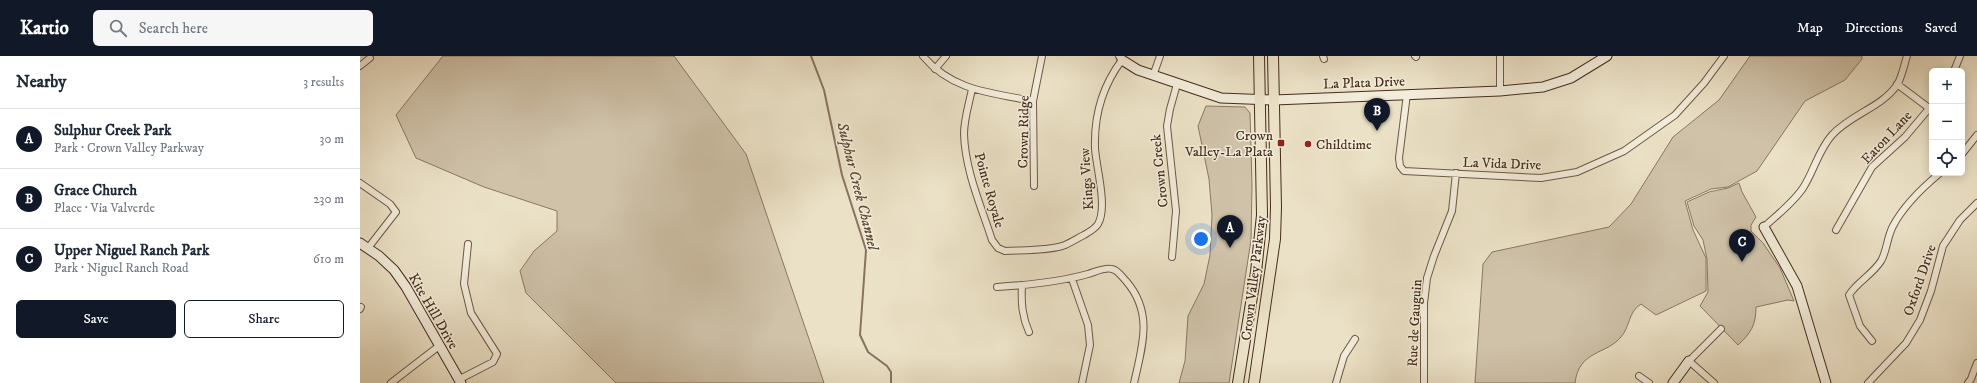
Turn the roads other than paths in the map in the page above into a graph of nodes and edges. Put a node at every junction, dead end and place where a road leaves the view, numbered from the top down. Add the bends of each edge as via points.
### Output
1 (923, 56) edge
2 (946, 56) edge
3 (1042, 56) edge
4 (1160, 56) edge
5 (1259, 56) edge
6 (1273, 56) edge
7 (1500, 56) edge
8 (1607, 56) edge
9 (1724, 56) edge
10 (1907, 56) edge
11 (1960, 56) edge
12 (370, 58) dead end
13 (1121, 58) edge
14 (360, 66) edge
15 (1955, 68) edge
16 (935, 69) junction
17 (1153, 76) junction
18 (1177, 84) junction
19 (1898, 84) junction
20 (972, 89) junction
21 (1500, 91) junction
22 (1406, 94) junction
23 (1260, 100) junction
24 (1274, 100) junction
25 (1033, 101) junction
26 (1929, 105) edge
27 (1929, 108) edge
28 (1977, 135) edge
29 (1965, 150) edge
30 (1456, 173) junction
31 (1936, 176) edge
32 (360, 183) edge
33 (1034, 186) dead end
34 (1977, 203) edge
35 (1764, 227) joint
36 (1836, 230) dead end
37 (468, 244) dead end
38 (364, 245) edge
39 (998, 248) joint
40 (1172, 257) dead end
41 (1072, 279) junction
42 (1022, 285) junction
43 (997, 287) dead end
44 (1721, 329) dead end
45 (1029, 332) dead end
46 (1355, 339) dead end
47 (1872, 341) dead end
48 (439, 346) junction
49 (1689, 361) junction
50 (1977, 363) edge
51 (1639, 376) dead end
52 (460, 381) edge
53 (391, 383) edge
54 (1082, 383) edge
55 (1134, 383) edge
56 (1238, 383) edge
57 (1254, 383) edge
58 (1336, 383) edge
59 (1424, 383) edge
60 (1649, 383) edge
61 (1673, 383) edge
62 (1714, 383) edge
63 (1826, 383) edge
64 (1868, 383) edge
65 (1968, 383) edge

1 - 16 street
2 - 16 street
3 - 25 street, Crown Ridge
4 - 17 street
5 - 23 main road, Crown Valley Parkway
6 - 24 main road, Crown Valley Parkway
7 - 21 street
8 - 21 street, La Plata Drive via 1571,78 1543,88
9 - 30 street, La Vida Drive via 1675,115 1624,151 1577,172 1541,178
10 - 19 street
11 - 15 street
12 - 14 street
13 - 17 street, La Plata Drive via 1138,70
13 - 39 street, Kings View via 1100,102 1095,148 1100,180 1101,217 1098,224 1064,245 1005,251
16 - 20 street via 947,79
17 - 18 street, La Plata Drive
18 - 23 street, La Plata Drive via 1222,98
18 - 40 street, Crown Creek via 1167,126 1176,212
19 - 26 street
19 - 35 street via 1879,103 1833,135 1820,153 1803,188
20 - 25 street
20 - 39 street, Pointe Royale via 964,133 966,152 992,240
21 - 22 street, La Plata Drive
22 - 24 street, La Plata Drive
22 - 30 street, La Vida Drive via 1399,158 1404,171
23 - 24 street, La Plata Drive
23 - 56 main road, Crown Valley Parkway via 1263,183 1260,240
24 - 57 main road, Crown Valley Parkway via 1274,239
25 - 33 street, Crown Ridge
27 - 36 street, Eaton Lane via 1904,137 1872,167
28 - 29 street
30 - 59 street, Rue de Gauguin via 1452,211 1427,278 1424,303
31 - 47 street via 1906,206 1892,227 1881,260 1849,295 1860,326
32 - 38 street via 390,204 396,212
34 - 64 street, Oxford Drive via 1960,220 1943,246 1920,320 1906,343
35 - 63 street via 1798,286
37 - 52 street via 464,284 471,313 497,354 493,362
38 - 48 street, Kite Hill Drive via 394,270
41 - 42 street
41 - 54 street via 1088,325 1090,345
41 - 55 street via 1112,269 1119,272 1129,285 1142,314 1145,334
42 - 43 street
42 - 45 street via 1023,319
44 - 49 street
46 - 58 street via 1344,356
48 - 52 street, Kite Hill Drive
48 - 53 street
49 - 61 street
49 - 62 street
50 - 65 street
51 - 60 street

